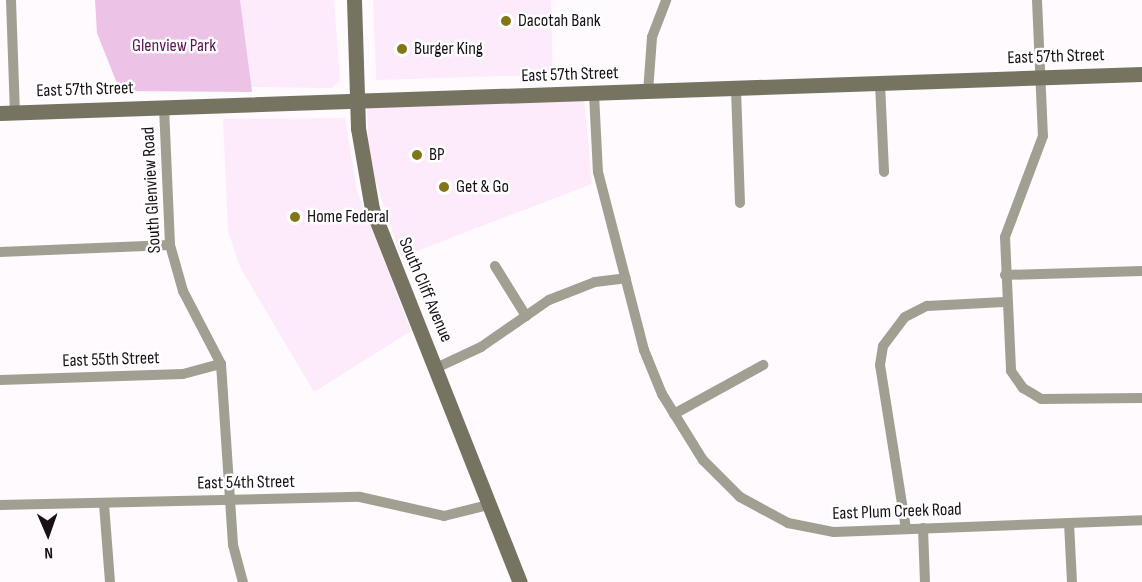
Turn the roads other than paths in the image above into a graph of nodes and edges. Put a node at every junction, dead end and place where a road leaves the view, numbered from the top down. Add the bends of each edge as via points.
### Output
1 (11, 0) edge
2 (354, 0) edge
3 (666, 0) edge
4 (1037, 0) edge
5 (1142, 74) edge
6 (1042, 77) junction
7 (880, 83) junction
8 (736, 89) junction
9 (648, 92) junction
10 (594, 94) junction
11 (357, 100) junction
12 (164, 107) junction
13 (7, 113) edge
14 (884, 172) dead end
15 (740, 203) dead end
16 (170, 245) junction
17 (0, 252) edge
18 (495, 266) dead end
19 (1142, 272) edge
20 (1005, 275) junction
21 (626, 278) junction
22 (1004, 302) junction
23 (526, 316) junction
24 (221, 364) junction
25 (763, 365) dead end
26 (436, 368) junction
27 (0, 380) edge
28 (1142, 398) edge
29 (674, 414) junction
30 (230, 500) junction
31 (104, 504) junction
32 (0, 505) edge
33 (488, 505) junction
34 (1142, 520) edge
35 (1069, 523) junction
36 (923, 528) junction
37 (906, 529) junction
38 (110, 582) edge
39 (243, 582) edge
40 (520, 582) edge
41 (925, 582) edge
42 (1072, 582) edge

1 - 13 street
2 - 11 main road, South Cliff Avenue
3 - 9 street via 652,37
4 - 6 street
5 - 6 main road, East 57th Street
6 - 7 main road, East 57th Street
6 - 20 street via 1041,147 1010,216
7 - 8 main road, East 57th Street
7 - 14 street
8 - 9 main road, East 57th Street
8 - 15 street
9 - 10 main road, East 57th Street
10 - 11 main road, East 57th Street
10 - 21 street, East Plum Creek Road via 598,172
11 - 12 main road, East 57th Street
11 - 26 main road, South Cliff Avenue via 372,209
12 - 13 main road, East 57th Street
12 - 16 street, South Glenview Road
16 - 17 street
16 - 24 street, South Glenview Road via 183,291
18 - 23 street
19 - 20 street
20 - 22 street
21 - 23 street via 575,288
21 - 29 street, East Plum Creek Road via 644,350
22 - 28 street via 1011,371 1027,393 1059,400
22 - 37 street via 927,306 905,317 883,346 880,365
23 - 26 street
24 - 27 street, East 55th Street via 183,374
24 - 30 street, South Glenview Road
25 - 29 street
26 - 33 main road, South Cliff Avenue
29 - 37 street, East Plum Creek Road via 715,474 740,497 775,517 819,531
30 - 31 street, East 54th Street
30 - 33 street, East 54th Street via 360,497 444,516
30 - 39 street, South Glenview Road via 233,545
31 - 32 street, East 54th Street
31 - 38 street
33 - 40 main road, South Cliff Avenue
34 - 35 street, East Plum Creek Road
35 - 36 street, East Plum Creek Road
35 - 42 street
36 - 37 street, East Plum Creek Road
36 - 41 street

